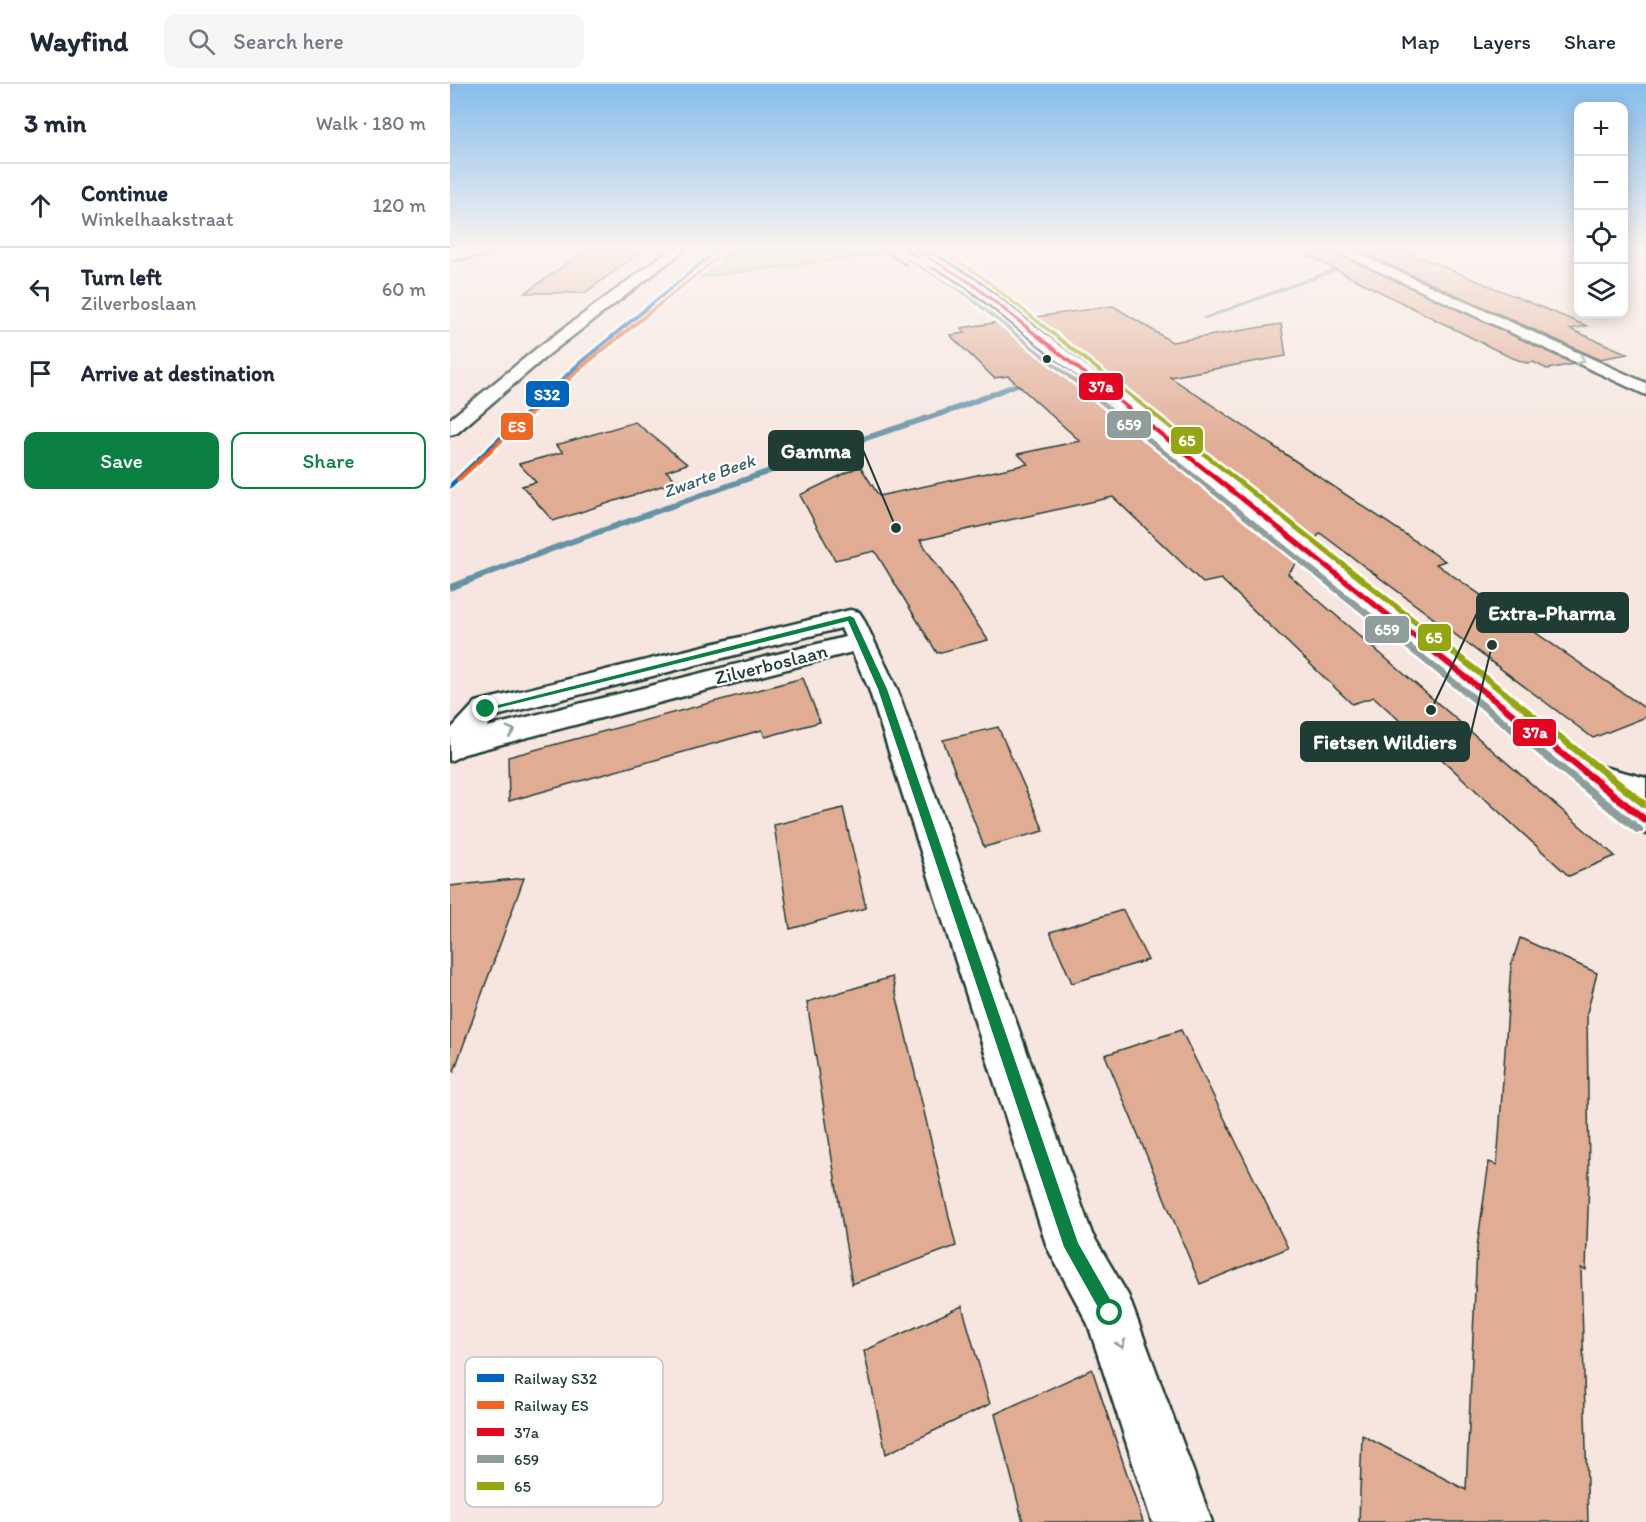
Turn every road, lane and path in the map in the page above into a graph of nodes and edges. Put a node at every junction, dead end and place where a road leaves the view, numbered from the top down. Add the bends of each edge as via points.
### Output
1 (590, 316) edge
2 (1010, 316) edge
3 (1484, 316) edge
4 (1646, 390) edge
5 (453, 423) edge
6 (452, 748) edge
7 (1588, 775) junction
8 (1646, 790) edge
9 (1646, 821) edge
10 (1182, 1522) edge

1 - 5 street
2 - 7 street
3 -> 4 street
6 -> 10 street, Zilverboslaan via 861,641 883,689 1072,1247 1110,1313
7 - 8 street
7 - 9 street

